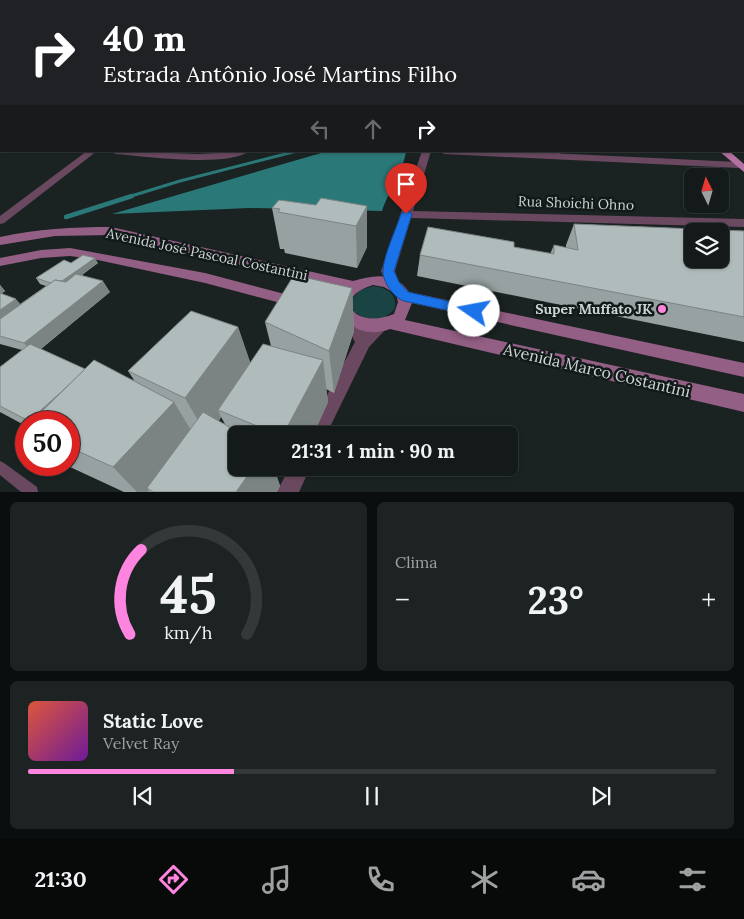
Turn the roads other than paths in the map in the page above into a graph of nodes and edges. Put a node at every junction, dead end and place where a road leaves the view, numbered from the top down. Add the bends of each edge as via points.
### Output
1 (92, 152) edge
2 (147, 152) edge
3 (244, 152) edge
4 (427, 152) edge
5 (482, 152) edge
6 (724, 152) edge
7 (212, 154) edge
8 (558, 154) edge
9 (741, 167) edge
10 (406, 214) junction
11 (0, 221) edge
12 (744, 223) edge
13 (0, 241) edge
14 (0, 262) edge
15 (395, 284) junction
16 (353, 286) junction
17 (309, 305) edge
18 (328, 310) edge
19 (349, 317) junction
20 (385, 325) junction
21 (363, 342) junction
22 (744, 370) edge
23 (744, 403) edge
24 (321, 426) edge
25 (0, 467) edge
26 (296, 476) edge
27 (32, 492) edge
28 (288, 492) edge

1 - 11 street
2 - 7 street
3 - 7 street via 236,155
4 - 10 street
5 - 8 street
6 - 9 main road
8 - 9 street
10 - 12 street, Rua Shoichi Ohno
10 - 15 street
13 - 16 main road, Avenida José Pascoal Costantini via 81,230 111,231
14 - 17 main road, Avenida José Pascoal Costantini via 41,254 70,252 93,255 205,278
15 - 16 main road via 373,280
15 - 20 main road via 404,311
15 - 22 main road, Avenida Marco Costantini
16 - 19 main road via 343,299 343,307
18 - 19 main road
19 - 20 main road via 360,324
19 - 21 street
20 - 21 street
20 - 23 main road, Avenida Marco Costantini
21 - 24 street
25 - 27 lane
26 - 28 street

